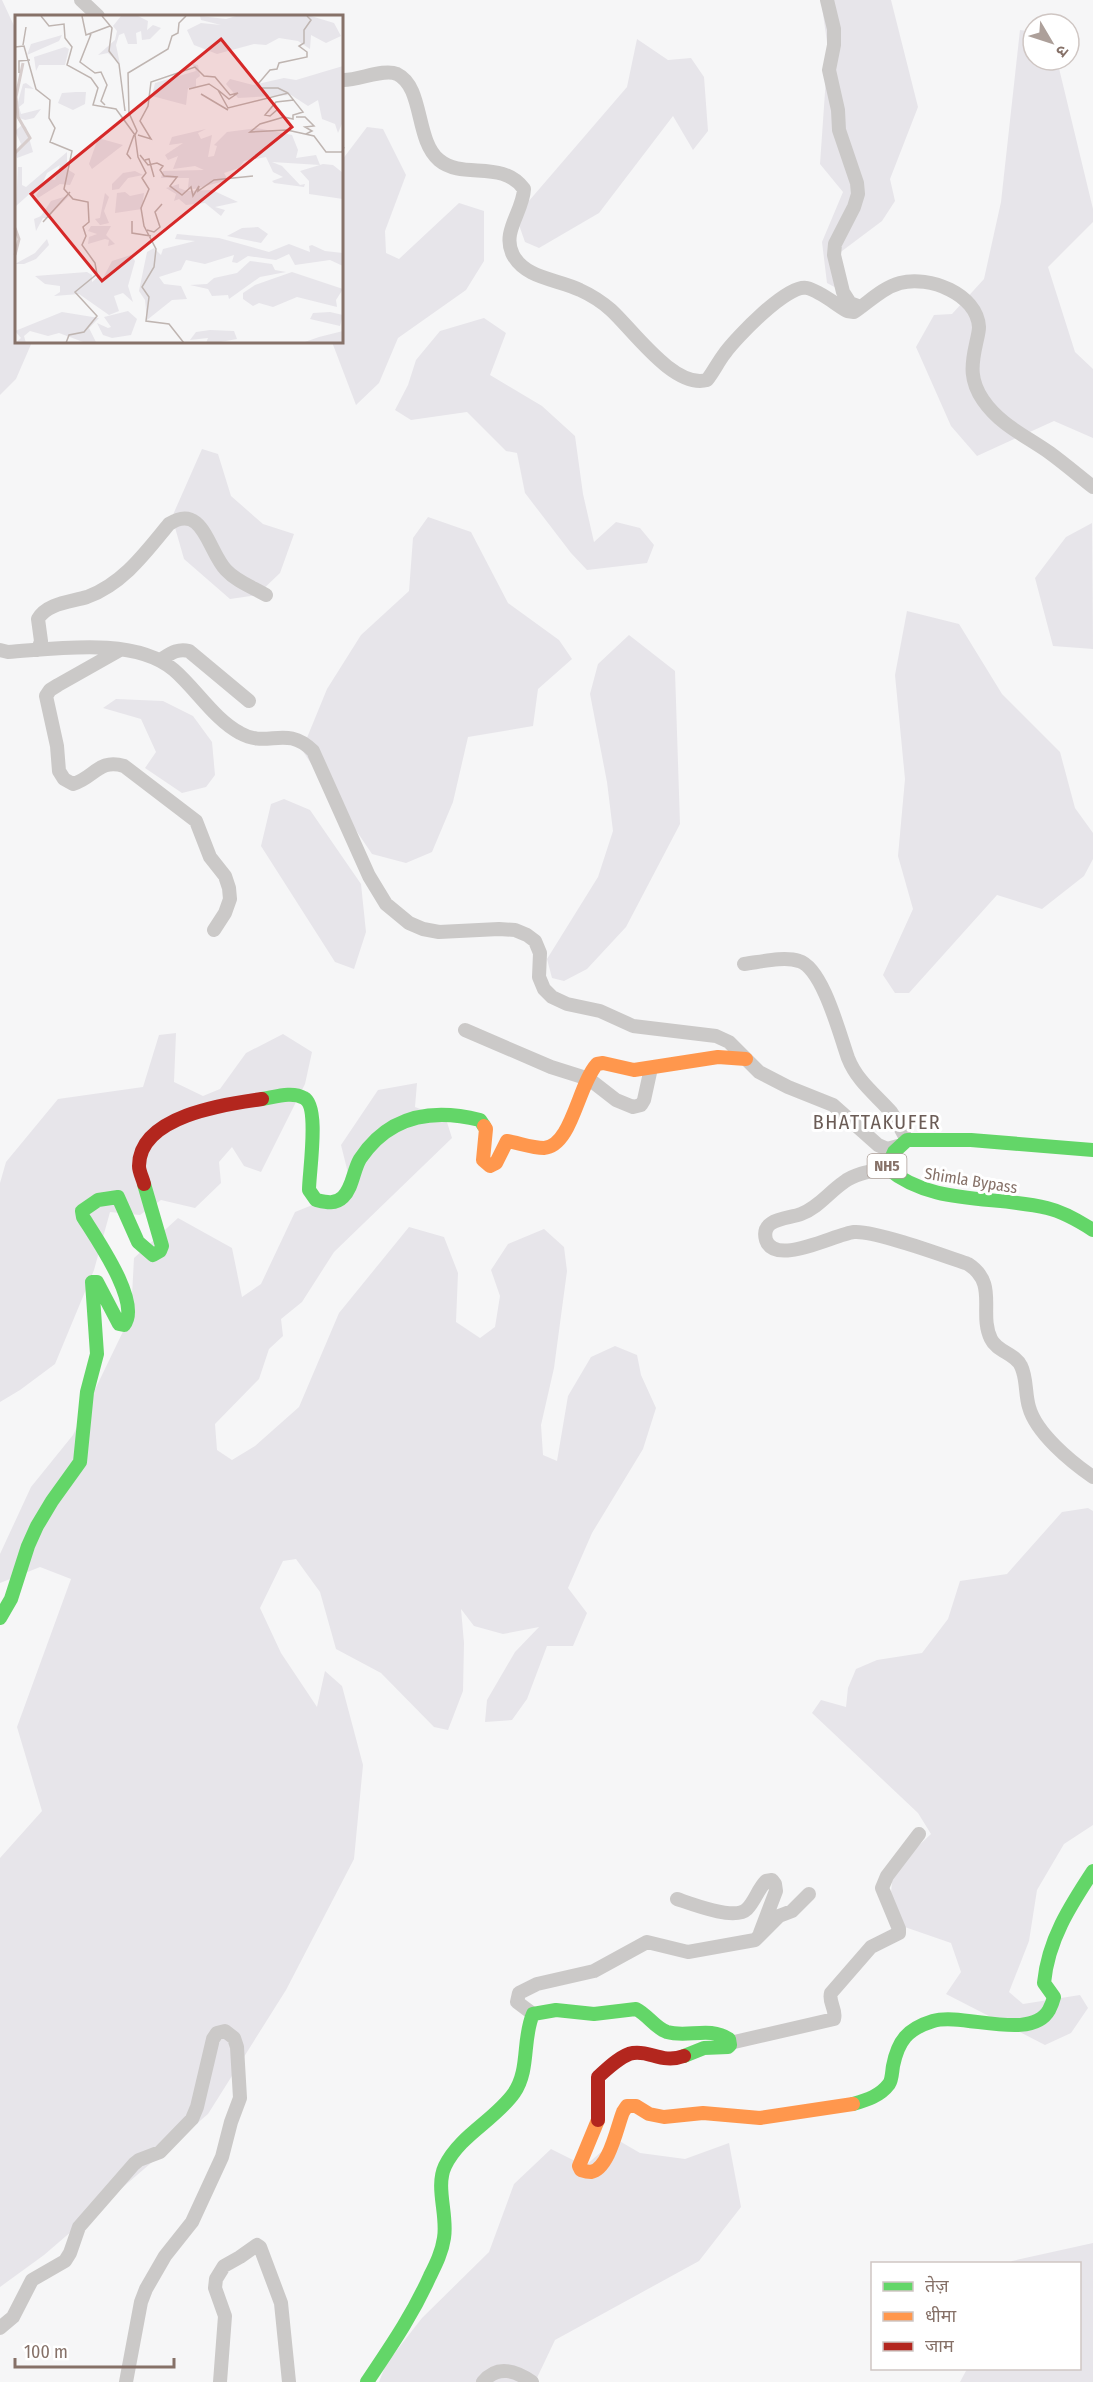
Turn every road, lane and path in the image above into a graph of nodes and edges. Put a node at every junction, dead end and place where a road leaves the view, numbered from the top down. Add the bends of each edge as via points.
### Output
1 (81, 0) edge
2 (827, 0) edge
3 (97, 15) edge
4 (344, 80) edge
5 (861, 308) junction
6 (1093, 487) edge
7 (266, 595) dead end
8 (0, 650) edge
9 (38, 650) junction
10 (120, 650) junction
11 (160, 660) junction
12 (249, 701) dead end
13 (214, 930) dead end
14 (744, 964) dead end
15 (465, 1029) dead end
16 (746, 1059) junction
17 (651, 1068) junction
18 (585, 1077) junction
19 (902, 1143) junction
20 (1093, 1150) edge
21 (887, 1168) junction
22 (1093, 1230) edge
23 (1093, 1477) edge
24 (0, 1618) edge
25 (919, 1834) dead end
26 (1093, 1871) edge
27 (809, 1894) dead end
28 (677, 1899) dead end
29 (759, 1938) junction
30 (533, 2014) junction
31 (730, 2043) junction
32 (0, 2328) edge
33 (126, 2382) edge
34 (220, 2382) edge
35 (289, 2382) edge
36 (367, 2382) edge
37 (483, 2382) edge
38 (532, 2382) edge

1 - 3 street
2 - 5 street via 834,29 829,70 839,130 858,194 834,255 843,292 850,303
4 - 5 street via 389,72 405,80 431,152 440,161 506,175 524,189 509,243 520,265 595,297 666,366 693,382 707,380 726,351 777,300 797,288 807,288 847,311
5 - 6 street via 880,292 911,282 954,292 967,300 976,313 979,328 971,368 973,384 982,400 1010,428 1049,452
7 - 9 street via 226,570 195,521 178,519 109,587 58,604 41,614
8 - 9 street
9 - 10 street
10 - 11 street
10 - 13 street via 46,696 59,771 73,784 104,765 124,766 196,821 229,888 225,913
11 - 12 street via 174,651 189,651
11 - 16 street via 240,734 258,739 292,738 303,741 313,751 369,876 386,904 409,923 439,932 515,930 535,941 540,953 539,976 552,997 633,1026 716,1036 729,1042
14 - 19 street via 786,960 800,961 810,968 853,1069 890,1112
15 - 18 street via 551,1067
16 - 17 main road via 718,1057
16 - 19 street via 759,1072 833,1105 878,1145 887,1149
17 - 18 main road via 634,1070 603,1063
17 - 18 street via 644,1100 637,1107 616,1100
18 - 24 main road via 568,1125 555,1145 545,1148 507,1141 496,1163 490,1166 483,1160 486,1129 480,1120 437,1112 416,1116 379,1138 361,1158 343,1197 336,1202 316,1200 309,1190 313,1116 312,1105 306,1098 287,1095 229,1103 185,1116 155,1134 139,1156 139,1167 162,1246 160,1251 153,1255 138,1242 118,1197 97,1201 82,1211 116,1274 129,1318 124,1326 119,1324 97,1282 92,1282 98,1354 87,1392 80,1462 35,1529 10,1602
19 - 20 main road, Shimla Bypass / NH5 via 971,1140
19 - 21 main road, NH5
21 - 22 main road, Shimla Bypass / NH5 via 914,1188 1046,1208
21 - 23 street via 845,1181 817,1207 769,1225 765,1235 768,1245 778,1251 792,1251 855,1232 876,1235 975,1268 986,1287 992,1341 1022,1366 1035,1419 1062,1452
25 - 31 street via 882,1888 899,1934 871,1947 831,1993 834,2019
26 - 31 main road via 1047,1958 1044,1983 1054,1997 1040,2020 996,2024 945,2019 920,2027 897,2047 887,2087 874,2098 851,2105 760,2118 703,2113 664,2117 627,2106 605,2159 595,2172 581,2170 579,2166 600,2115 600,2074 633,2053 671,2059 704,2048 728,2047
27 - 29 street via 792,1911 777,1918
28 - 29 street via 741,1913 763,1884 772,1880 776,1891
29 - 30 street via 688,1952 654,1942 643,1943 590,1973 524,1989 517,2002
30 - 31 main road via 549,2010 594,2014 636,2009 666,2032 718,2034
30 - 36 main road via 526,2030 524,2071 518,2088 443,2169 445,2236 441,2253 413,2313
32 - 33 street via 13,2317 33,2280 65,2261 79,2227 134,2164 160,2152 192,2119 213,2038 225,2031 237,2047 240,2102 211,2185 192,2222 160,2265 142,2298
34 - 35 street via 225,2316 215,2288 216,2279 224,2266 257,2245 281,2303
37 - 38 street via 493,2374 510,2370

